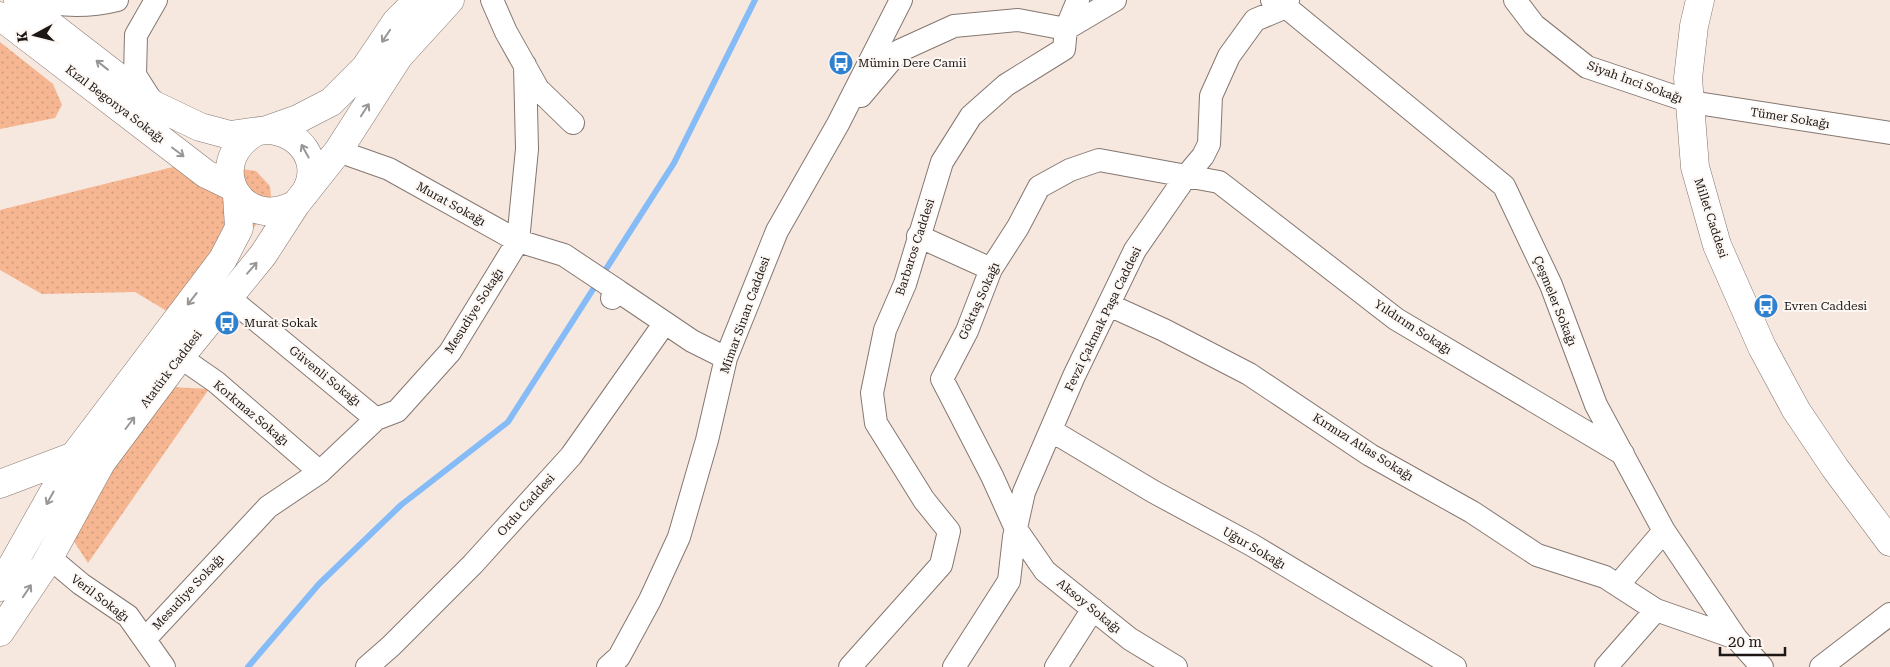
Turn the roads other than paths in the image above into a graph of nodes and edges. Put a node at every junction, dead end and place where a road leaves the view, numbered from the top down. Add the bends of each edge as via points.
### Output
1 (18, 0) edge
2 (32, 0) edge
3 (117, 0) edge
4 (156, 0) edge
5 (418, 0) edge
6 (450, 0) edge
7 (492, 0) edge
8 (901, 0) edge
9 (1078, 0) edge
10 (1115, 0) edge
11 (1515, 0) edge
12 (1700, 0) edge
13 (1282, 2) edge
14 (0, 16) edge
15 (1066, 29) junction
16 (524, 65) junction
17 (1691, 102) junction
18 (154, 105) junction
19 (573, 123) dead end
20 (838, 124) junction
21 (260, 132) junction
22 (1890, 133) edge
23 (338, 151) junction
24 (1186, 175) junction
25 (235, 191) junction
26 (300, 199) junction
27 (918, 236) junction
28 (518, 241) junction
29 (991, 270) junction
30 (227, 296) junction
31 (1109, 305) junction
32 (664, 324) junction
33 (180, 357) junction
34 (726, 358) junction
35 (376, 418) junction
36 (1052, 431) junction
37 (1623, 454) junction
38 (74, 456) junction
39 (101, 462) junction
40 (320, 472) junction
41 (0, 484) edge
42 (1016, 529) junction
43 (1664, 531) junction
44 (1890, 542) edge
45 (50, 558) junction
46 (1618, 585) junction
47 (0, 587) edge
48 (1093, 610) junction
49 (1656, 610) junction
50 (1890, 614) edge
51 (0, 632) edge
52 (1736, 638) junction
53 (144, 639) junction
54 (164, 667) edge
55 (367, 667) edge
56 (608, 667) edge
57 (850, 667) edge
58 (954, 667) edge
59 (1056, 667) edge
60 (1176, 667) edge
61 (1455, 667) edge
62 (1606, 667) edge
63 (1762, 667) edge
64 (1821, 667) edge

18 -> 1 main road, Kızıl Begonya Sokağı
2 - 3 street via 51,4 98,5
4 - 18 street via 136,35 135,75
5 -> 21 main road via 396,22 365,68 331,102 298,119
23 -> 6 main road, Atatürk Caddesi via 399,56
7 - 16 street, Mesudiye Sokağı
8 - 20 street, Mimar Sinan Caddesi
9 - 15 street
10 - 15 street
11 - 17 street, Siyah İnci Sokağı via 1534,25 1588,67
12 - 17 main road, Millet Caddesi via 1688,78
13 - 24 street, Fevzi Çakmak Paşa Caddesi via 1254,20 1229,56 1211,96 1209,144 1204,156
13 - 37 street, Çeşmeler Sokağı via 1504,186 1551,285 1596,405
14 -> 25 main road, Kızıl Begonya Sokağı via 206,174
15 - 20 street via 1018,20 954,26 899,51
15 - 27 street, Barbaros Caddesi via 1064,48 1006,85 972,116 942,162
16 - 19 street, Mesudiye Sokağı via 538,89
16 - 28 street, Mesudiye Sokağı via 527,149
17 - 22 street, Tümer Sokağı
17 - 44 main road, Millet Caddesi via 1695,167 1712,228 1762,347 1796,410
18 - 21 main road, Kızıl Begonya Sokağı via 200,127 230,135
20 - 34 street, Mimar Sinan Caddesi via 777,231
21 - 25 main road via 241,143 230,162
26 -> 21 main road via 311,177 308,153 287,133
23 - 26 main road, Atatürk Caddesi
23 - 28 street, Murat Sokağı via 389,169
24 - 29 street, Göktaş Sokağı via 1099,160 1070,170 1039,187
24 - 31 street, Fevzi Çakmak Paşa Caddesi via 1135,250
24 - 37 street, Yıldırım Sokağı via 1219,182 1396,319
25 - 26 main road via 248,205 269,212 279,212
25 -> 38 main road, Atatürk Caddesi via 239,228 223,258
30 -> 26 main road, Atatürk Caddesi via 263,255
27 - 29 street
27 - 57 street, Barbaros Caddesi via 905,284 885,330 872,393 876,423 924,500 949,531 941,565
28 - 32 street, Murat Sokağı via 564,255 615,294
28 - 35 street, Mesudiye Sokağı via 450,352 397,411
29 - 42 street, Göktaş Sokağı via 967,332 942,379
30 - 33 main road, Atatürk Caddesi
30 - 35 street, Güvenli Sokağı
31 - 36 street, Fevzi Çakmak Paşa Caddesi via 1074,376
31 - 46 street, Kırmızı Atlas Sokağı via 1249,374 1370,455 1472,512 1537,555 1605,577
32 - 34 street
32 - 55 street, Ordu Caddesi via 571,456 473,564
39 -> 33 main road, Atatürk Caddesi
33 - 40 street, Korkmaz Sokağı via 216,382
34 - 56 street, Mimar Sinan Caddesi via 679,537 619,657
35 - 40 street, Mesudiye Sokağı
36 - 42 street, Fevzi Çakmak Paşa Caddesi via 1024,492
36 - 61 street, Uğur Sokağı via 1252,545
37 - 43 street, Çeşmeler Sokağı
38 - 39 main road
38 - 41 main road
38 -> 47 main road, Atatürk Caddesi
39 - 45 main road, Atatürk Caddesi
40 - 53 street, Mesudiye Sokağı via 268,507
42 - 48 street, Aksoy Sokağı via 1046,571
42 - 58 street, Fevzi Çakmak Paşa Caddesi via 1009,580
43 - 46 street
43 - 52 street, Çeşmeler Sokağı
51 -> 45 main road, Atatürk Caddesi
45 - 53 street, Veril Sokağı via 128,616
46 - 49 street, Kırmızı Atlas Sokağı
48 - 59 street
48 - 60 street, Aksoy Sokağı via 1130,639
49 - 52 street, Kırmızı Atlas Sokağı
49 - 62 street
50 - 64 street
52 - 63 street, Çeşmeler Sokağı
53 - 54 street, Veril Sokağı

